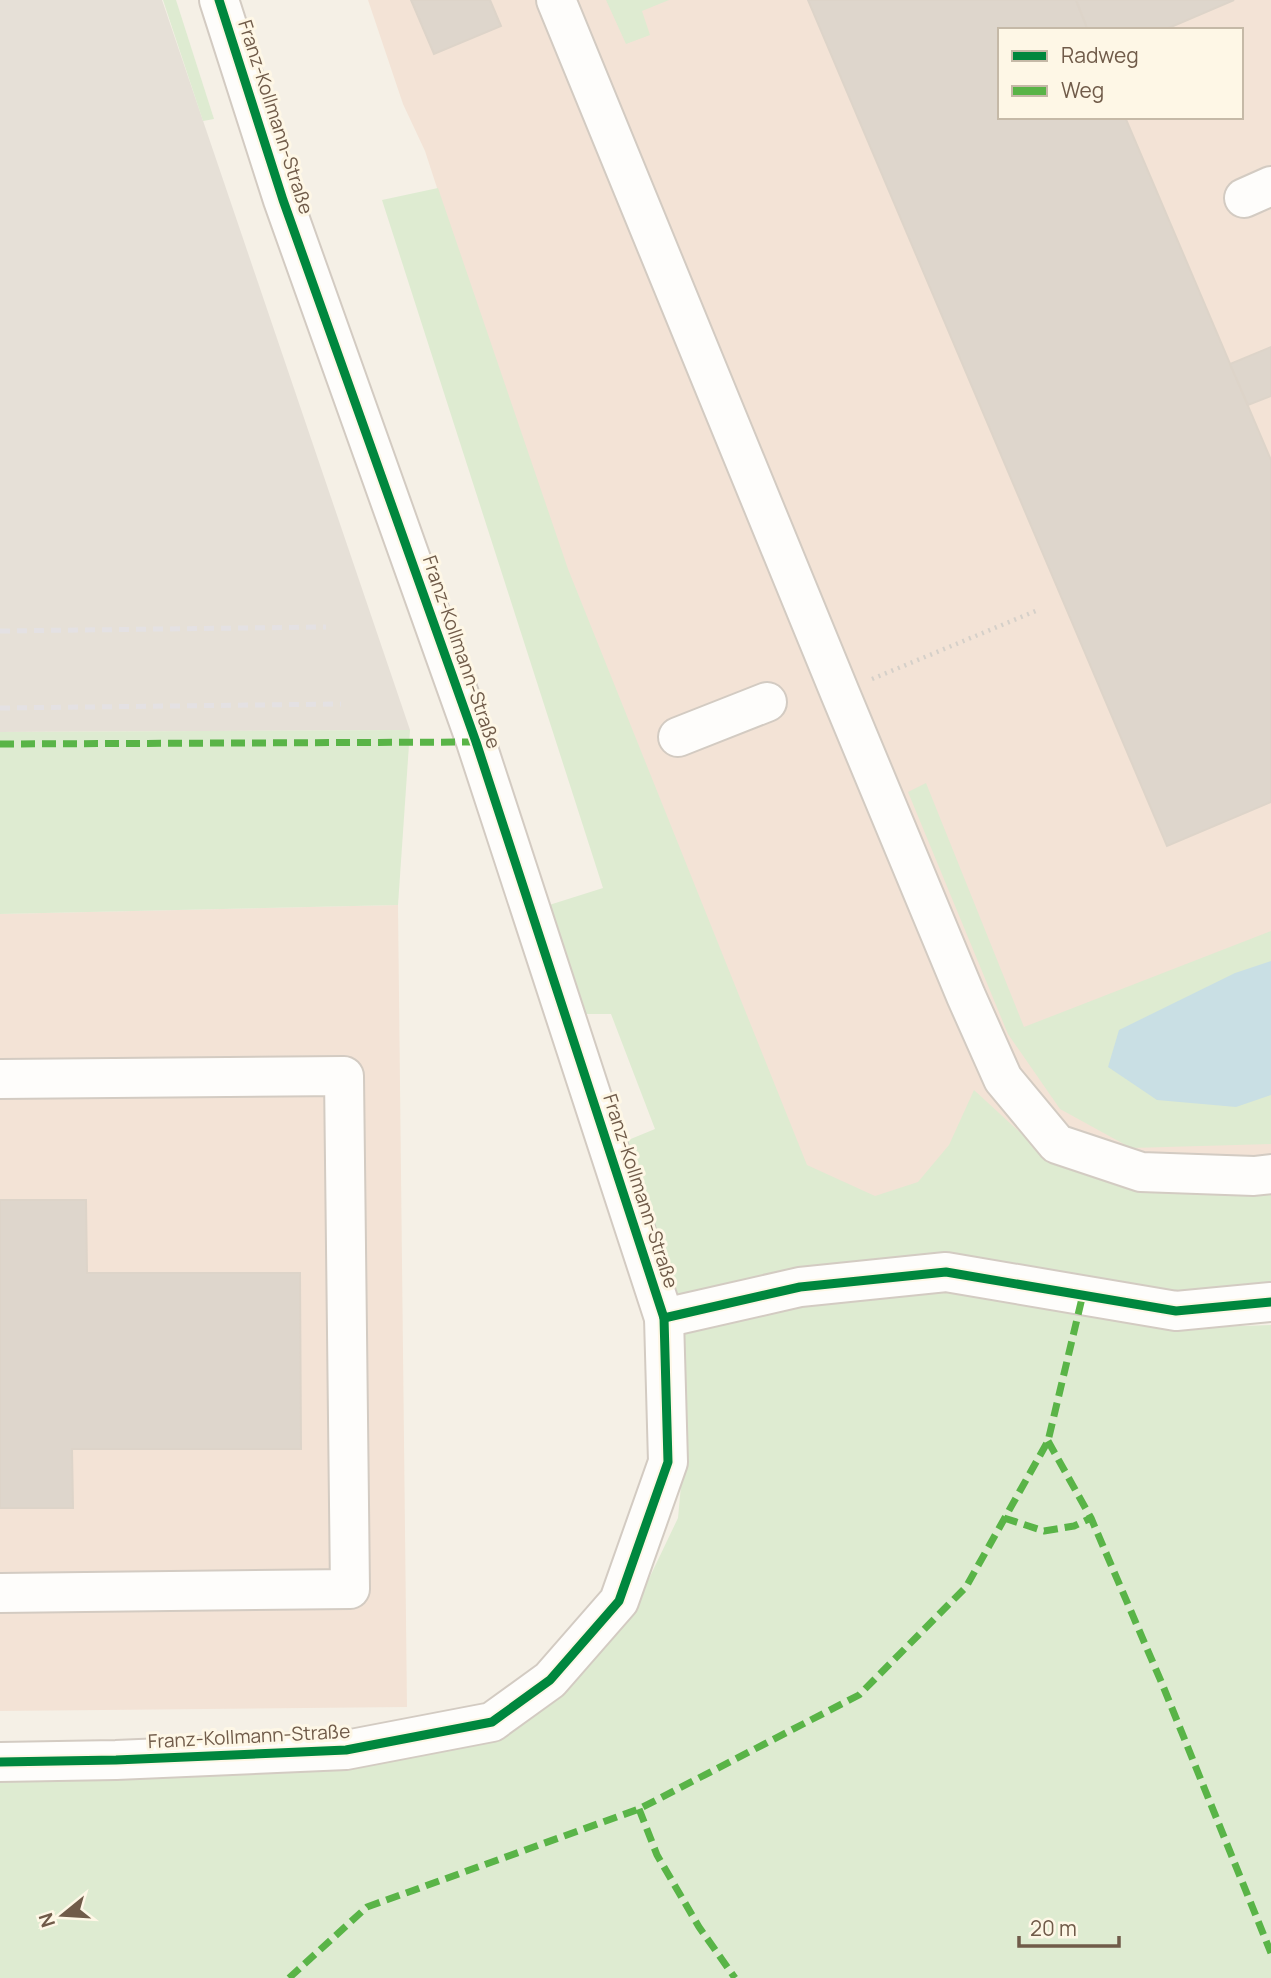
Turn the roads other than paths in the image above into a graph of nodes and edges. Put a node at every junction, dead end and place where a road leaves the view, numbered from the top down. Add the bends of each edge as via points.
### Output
1 (219, 0) edge
2 (556, 0) edge
3 (767, 702) dead end
4 (678, 737) dead end
5 (0, 1079) edge
6 (1271, 1174) edge
7 (1271, 1302) edge
8 (664, 1318) junction
9 (0, 1593) edge
10 (0, 1762) edge

1 - 8 street, Franz-Kollmann-Straße via 283,200 476,742
2 - 6 street via 1003,1079 1057,1144 1142,1172
3 - 4 street
5 - 9 street via 344,1076 350,1589
7 - 8 street, Franz-Kollmann-Straße via 1176,1311 946,1272 800,1287
8 - 10 street, Franz-Kollmann-Straße via 668,1462 619,1601 550,1680 492,1722 346,1750

